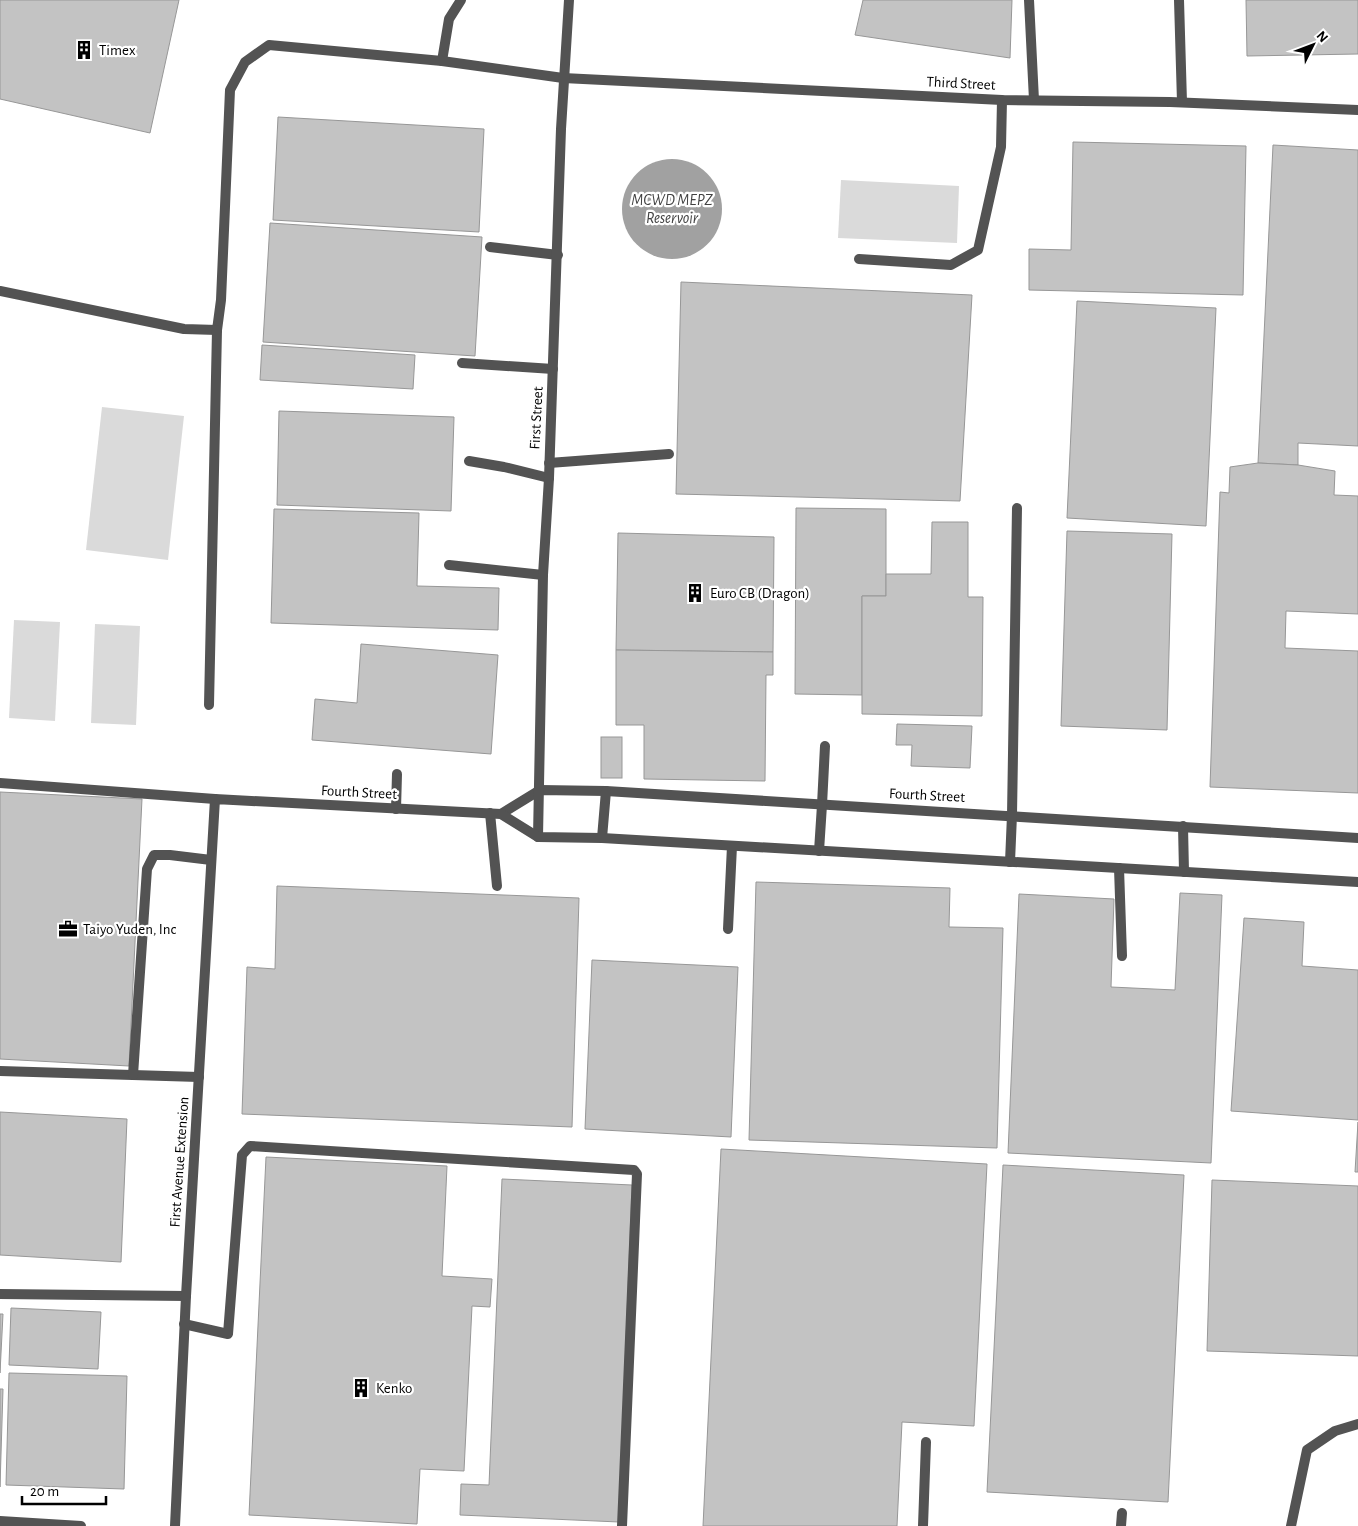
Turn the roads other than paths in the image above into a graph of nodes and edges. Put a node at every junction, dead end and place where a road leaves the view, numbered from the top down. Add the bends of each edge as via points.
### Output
1 (461, 0) edge
2 (569, 0) edge
3 (1029, 0) edge
4 (1179, 0) edge
5 (442, 61) junction
6 (563, 78) junction
7 (1002, 100) junction
8 (1034, 100) junction
9 (1182, 102) junction
10 (1358, 110) edge
11 (490, 247) dead end
12 (558, 255) junction
13 (859, 259) dead end
14 (0, 291) edge
15 (217, 330) junction
16 (462, 363) dead end
17 (553, 369) junction
18 (669, 454) dead end
19 (469, 461) dead end
20 (549, 463) junction
21 (549, 478) junction
22 (1017, 508) dead end
23 (449, 565) dead end
24 (543, 575) junction
25 (209, 705) dead end
26 (825, 746) dead end
27 (397, 774) dead end
28 (0, 783) edge
29 (540, 790) junction
30 (606, 791) junction
31 (215, 800) junction
32 (822, 804) junction
33 (396, 809) junction
34 (496, 814) junction
35 (1012, 815) junction
36 (1182, 826) junction
37 (538, 837) junction
38 (602, 838) junction
39 (1358, 838) edge
40 (732, 846) junction
41 (819, 851) junction
42 (211, 860) junction
43 (1010, 862) junction
44 (1119, 868) junction
45 (1184, 872) junction
46 (1358, 882) edge
47 (497, 886) dead end
48 (728, 929) dead end
49 (1122, 956) dead end
50 (0, 1071) edge
51 (133, 1075) junction
52 (199, 1077) junction
53 (0, 1294) edge
54 (186, 1296) junction
55 (184, 1324) junction
56 (1358, 1424) edge
57 (926, 1442) dead end
58 (1122, 1513) dead end
59 (0, 1521) edge
60 (81, 1526) edge
61 (175, 1526) edge
62 (622, 1526) edge
63 (923, 1526) edge
64 (1121, 1526) edge
65 (1291, 1526) edge

1 - 5 street via 449,19
2 - 6 street, First Street
3 - 8 street
4 - 9 street
5 - 6 street, Third Street
5 - 15 street, Third Street via 269,46 245,62 230,90
6 - 7 street, Third Street
6 - 12 street, First Street
7 - 8 street, Third Street
7 - 13 street via 1001,147 978,250 950,265
8 - 9 street, Third Street
9 - 10 street, Third Street
11 - 12 street
12 - 17 street, First Street
14 - 15 street via 184,329
15 - 25 street, Third Street
16 - 17 street
17 - 20 street, First Street
18 - 20 street
19 - 21 street
20 - 21 street, First Street
21 - 24 street, First Street
22 - 35 street
23 - 24 street
24 - 29 street, First Street
26 - 32 street
27 - 33 street
28 - 31 street, Fourth Street
29 - 30 street, Fourth Street
29 - 34 street
29 - 37 street, First Street
30 - 32 street, Fourth Street
30 - 38 street
31 - 33 street, Fourth Street
31 - 42 street, First Avenue Extension
32 - 35 street, Fourth Street
32 - 41 street
33 - 34 street, Fourth Street
34 - 37 street, Fourth Street
34 - 47 street
35 - 36 street, Fourth Street
35 - 43 street
36 - 39 street, Fourth Street
36 - 45 street
37 - 38 street
38 - 40 street
40 - 41 street
40 - 48 street
41 - 43 street
42 - 51 street via 154,855 147,869
42 - 52 street, First Avenue Extension
43 - 44 street
44 - 45 street
44 - 49 street
45 - 46 street
50 - 51 street
51 - 52 street
52 - 54 street, First Avenue Extension
53 - 54 street
54 - 55 street, First Avenue Extension
55 - 61 street, First Avenue Extension
55 - 62 street via 228,1334 242,1155 250,1146 634,1170 637,1174
56 - 65 street via 1335,1431 1307,1450
57 - 63 street
58 - 64 street
59 - 60 street

